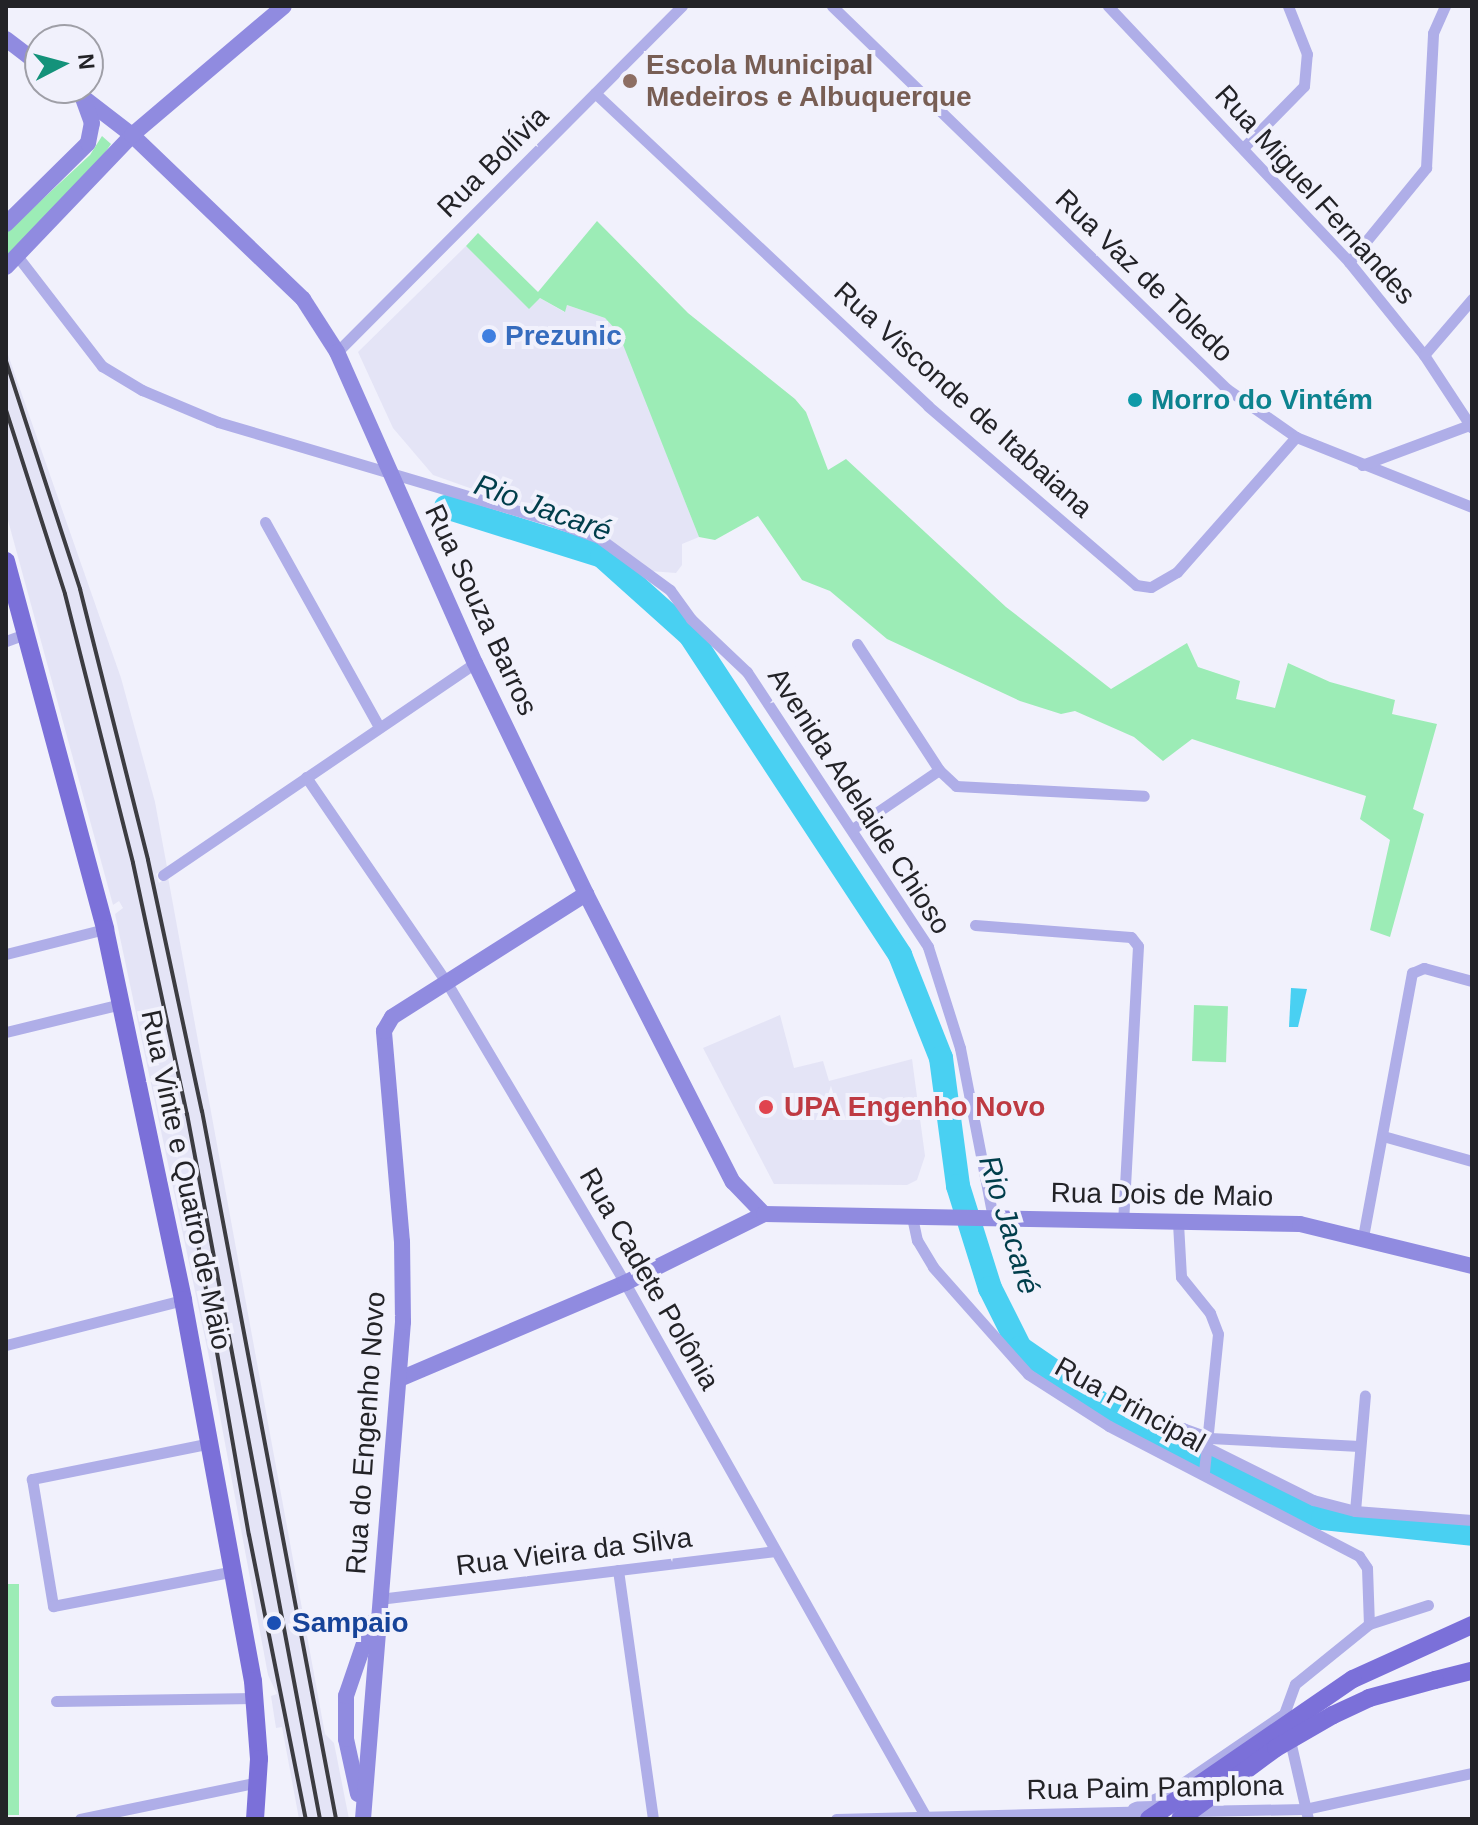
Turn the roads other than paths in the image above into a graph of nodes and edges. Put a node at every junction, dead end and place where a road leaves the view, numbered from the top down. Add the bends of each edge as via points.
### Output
1 (284, 6) edge
2 (682, 6) edge
3 (832, 6) edge
4 (1108, 6) edge
5 (1288, 6) edge
6 (1445, 6) edge
7 (6, 39) edge
8 (24, 53) edge
9 (595, 93) junction
10 (82, 104) edge
11 (92, 104) edge
12 (113, 120) junction
13 (145, 123) junction
14 (132, 135) junction
15 (1245, 146) junction
16 (6, 224) edge
17 (12, 262) edge
18 (1349, 262) junction
19 (1472, 299) edge
20 (337, 352) junction
21 (1424, 355) junction
22 (1471, 426) edge
23 (1296, 437) junction
24 (1362, 465) junction
25 (388, 472) junction
26 (1472, 507) edge
27 (265, 522) dead end
28 (6, 561) edge
29 (28, 632) junction
30 (6, 641) edge
31 (857, 644) dead end
32 (475, 663) junction
33 (378, 725) junction
34 (939, 770) junction
35 (306, 777) junction
36 (1144, 796) dead end
37 (854, 828) junction
38 (163, 875) dead end
39 (586, 894) junction
40 (975, 925) dead end
41 (105, 929) junction
42 (6, 954) edge
43 (1472, 981) edge
44 (447, 983) junction
45 (121, 1004) junction
46 (6, 1032) edge
47 (1383, 1136) junction
48 (1472, 1161) edge
49 (764, 1214) junction
50 (912, 1217) junction
51 (986, 1218) junction
52 (1123, 1222) junction
53 (1178, 1223) junction
54 (1363, 1237) junction
55 (1472, 1266) edge
56 (625, 1283) junction
57 (183, 1300) junction
58 (6, 1345) edge
59 (402, 1378) junction
60 (1365, 1395) dead end
61 (1178, 1433) dead end
62 (211, 1443) junction
63 (1209, 1445) junction
64 (1359, 1446) junction
65 (1204, 1470) junction
66 (1355, 1511) junction
67 (1472, 1520) edge
68 (775, 1551) junction
69 (618, 1570) junction
70 (235, 1571) junction
71 (379, 1603) junction
72 (1428, 1605) dead end
73 (1369, 1624) junction
74 (1472, 1625) edge
75 (1472, 1671) edge
76 (254, 1698) junction
77 (56, 1701) dead end
78 (1284, 1714) junction
79 (1472, 1773) edge
80 (259, 1782) junction
81 (1122, 1812) junction
82 (1306, 1814) edge
83 (362, 1816) edge
84 (926, 1817) edge
85 (80, 1819) edge
86 (255, 1819) edge
87 (653, 1819) edge
88 (836, 1819) edge
89 (1149, 1819) edge
90 (1180, 1819) edge

1 - 13 main road
2 - 9 street, Rua Bolívia
3 - 23 street, Rua Vaz de Toledo via 1195,360
4 - 15 street, Rua Miguel Fernandes
5 - 15 street via 1307,54 1304,86
6 - 18 street via 1433,33 1426,168
7 - 8 main road
9 - 20 street, Rua Bolívia
9 - 23 street, Rua Visconde de Itabaiana via 928,406 1136,585 1151,587 1177,572
10 - 16 main road via 92,123 88,143
11 - 12 main road, Rua Souza Barros
12 - 13 main road
12 - 14 main road, Rua Souza Barros
13 - 14 main road
14 - 17 main road
14 - 20 main road, Rua Souza Barros via 303,299
15 - 18 street, Rua Miguel Fernandes
17 - 25 street, Avenida Adelaide Chioso via 112,373 181,410
18 - 21 street, Rua Miguel Fernandes
19 - 21 street
20 - 25 main road, Rua Souza Barros
21 - 22 street, Rua Miguel Fernandes
22 - 24 street
23 - 24 street, Rua Vaz de Toledo
24 - 26 street, Rua Vaz de Toledo
25 - 32 main road, Rua Souza Barros
25 - 37 street, Avenida Adelaide Chioso via 599,538 670,590 691,619 747,672
27 - 33 street
28 - 29 main road, Rua Vinte e Quatro de Maio
29 - 30 street
29 - 41 main road, Rua Vinte e Quatro de Maio
31 - 34 street
32 - 33 street
32 - 39 main road, Rua Souza Barros
33 - 35 street
34 - 36 street via 962,788
34 - 37 street
35 - 38 street
35 - 44 street, Rua Cadete Polônia
37 - 51 street, Avenida Adelaide Chioso via 911,916 940,974
39 - 44 main road, Rua do Engenho Novo
39 - 49 main road, Rua Souza Barros via 733,1182
40 - 52 street via 1131,937 1138,946
41 - 42 street
41 - 45 main road, Rua Vinte e Quatro de Maio
43 - 47 street via 1424,968 1412,973
44 - 56 street, Rua Cadete Polônia
44 - 59 main road, Rua do Engenho Novo via 392,1017 382,1040 402,1242
45 - 46 street
45 - 57 main road, Rua Vinte e Quatro de Maio
47 - 48 street
47 - 54 street
49 - 50 main road, Rua Dois de Maio
49 - 56 main road, Rua Dois de Maio
50 - 51 main road, Rua Dois de Maio
50 - 65 street, Rua Principal via 926,1258 1012,1361 1109,1426
51 - 52 main road, Rua Dois de Maio
52 - 53 main road, Rua Dois de Maio
53 - 54 main road, Rua Dois de Maio via 1300,1224
53 - 63 street via 1181,1277 1210,1313 1218,1334
54 - 55 main road, Rua Dois de Maio
56 - 59 main road, Rua Dois de Maio
56 - 68 street, Rua Cadete Polônia
57 - 58 street
57 - 62 main road, Rua Vinte e Quatro de Maio
59 - 71 main road, Rua do Engenho Novo
60 - 64 street
61 - 63 street via 1183,1428
62 - 70 main road, Rua Vinte e Quatro de Maio
62 - 70 street via 32,1479 53,1606
63 - 64 street
63 - 65 street
63 - 66 street via 1283,1488
64 - 66 street
65 - 73 street, Rua Principal via 1343,1547 1367,1568
66 - 67 street
68 - 69 street, Rua Vieira da Silva
68 - 84 street, Rua Cadete Polônia
69 - 71 street, Rua Vieira da Silva
69 - 87 street
70 - 76 main road, Rua Vinte e Quatro de Maio
71 - 83 main road, Rua do Engenho Novo
71 - 83 main road, Rua do Engenho Novo via 346,1696 346,1739
72 - 73 street
73 - 78 street via 1300,1677
74 - 89 main road, bridge via 1353,1679
75 - 90 main road, bridge via 1369,1698 1333,1715 1276,1748
76 - 77 street
76 - 80 main road, Rua Vinte e Quatro de Maio
78 - 81 street via 1168,1793
78 - 82 street
79 - 82 street, Rua Paim Pamplona
80 - 85 street
80 - 86 main road, Rua Vinte e Quatro de Maio
81 - 82 street, Rua Paim Pamplona
81 - 84 street, Rua Paim Pamplona
84 - 88 street, Rua Paim Pamplona

